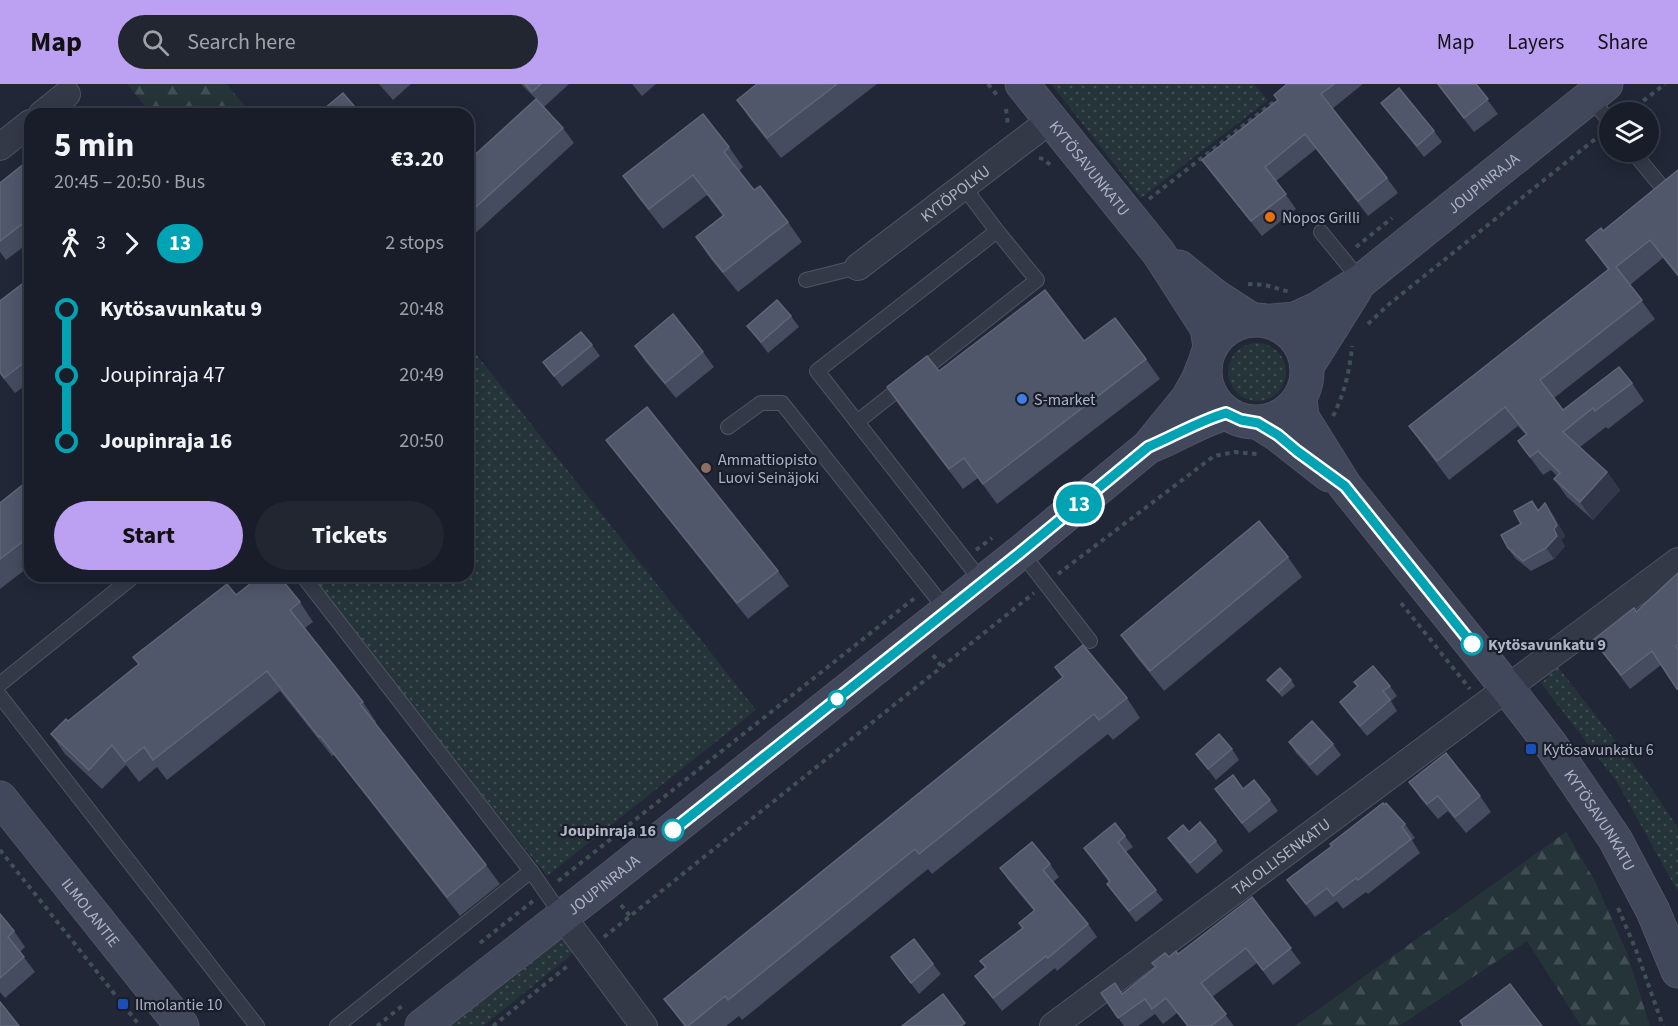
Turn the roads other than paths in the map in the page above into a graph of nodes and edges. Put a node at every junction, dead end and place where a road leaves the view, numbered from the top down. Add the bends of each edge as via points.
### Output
1 (66, 94) dead end
2 (1009, 96) edge
3 (1602, 101) edge
4 (49, 108) edge
5 (1052, 119) junction
6 (24, 128) edge
7 (0, 147) edge
8 (1641, 162) edge
9 (963, 186) junction
10 (1662, 187) edge
11 (997, 231) junction
12 (1321, 232) dead end
13 (1158, 252) junction
14 (858, 267) joint
15 (806, 280) dead end
16 (1360, 282) junction
17 (1325, 316) junction
18 (1262, 321) junction
19 (1208, 354) junction
20 (1308, 365) junction
21 (1300, 399) junction
22 (1226, 413) junction
23 (857, 422) junction
24 (1258, 423) junction
25 (728, 426) dead end
26 (1148, 447) junction
27 (1345, 486) junction
28 (1021, 552) junction
29 (1678, 561) edge
30 (973, 571) junction
31 (127, 582) edge
32 (308, 582) edge
33 (938, 599) junction
34 (1090, 641) dead end
35 (0, 684) edge
36 (0, 696) edge
37 (1495, 697) junction
38 (0, 798) edge
39 (531, 872) junction
40 (554, 904) junction
41 (1678, 971) edge
42 (413, 1015) edge
43 (182, 1026) edge
44 (257, 1026) edge
45 (337, 1026) edge
46 (644, 1026) edge
47 (1053, 1026) edge

1 - 4 street
2 - 5 street, KYTÖSAVUNKATU
3 - 16 street, JOUPINRAJA
5 - 9 street, KYTÖPOLKU
5 - 13 street, KYTÖSAVUNKATU
6 - 7 street
8 - 10 lane
9 - 11 lane
9 - 14 street, KYTÖPOLKU
11 - 23 lane via 1037,280
11 - 23 lane via 817,371
12 - 16 lane
13 - 18 street, KYTÖSAVUNKATU via 1215,296
13 - 19 street, KYTÖSAVUNKATU via 1207,328
14 - 15 lane
16 - 17 street, JOUPINRAJA
17 - 18 street
17 - 20 street, JOUPINRAJA
18 - 19 street via 1228,328
18 - 20 street via 1285,328 1296,338
19 - 22 street via 1208,389
19 - 26 street, JOUPINRAJA via 1188,398
20 - 21 street
21 - 24 street via 1275,419
21 - 27 street, KYTÖSAVUNKATU via 1302,417
22 - 24 street
22 - 26 street, JOUPINRAJA
23 - 30 lane
24 - 27 street, KYTÖSAVUNKATU
25 - 33 lane via 761,403 782,403
26 - 28 street, JOUPINRAJA
27 - 37 street, KYTÖSAVUNKATU
28 - 30 street, JOUPINRAJA
28 - 34 lane
29 - 37 street, TALOLLISENKATU
30 - 33 street, JOUPINRAJA
31 - 35 lane
32 - 39 lane
33 - 40 street, JOUPINRAJA
36 - 44 lane
37 - 41 street, KYTÖSAVUNKATU via 1551,745 1615,839 1653,911
37 - 47 street, TALOLLISENKATU
38 - 43 street, ILMOLANTIE
39 - 40 lane
39 - 45 lane
40 - 42 street, JOUPINRAJA
40 - 46 street

